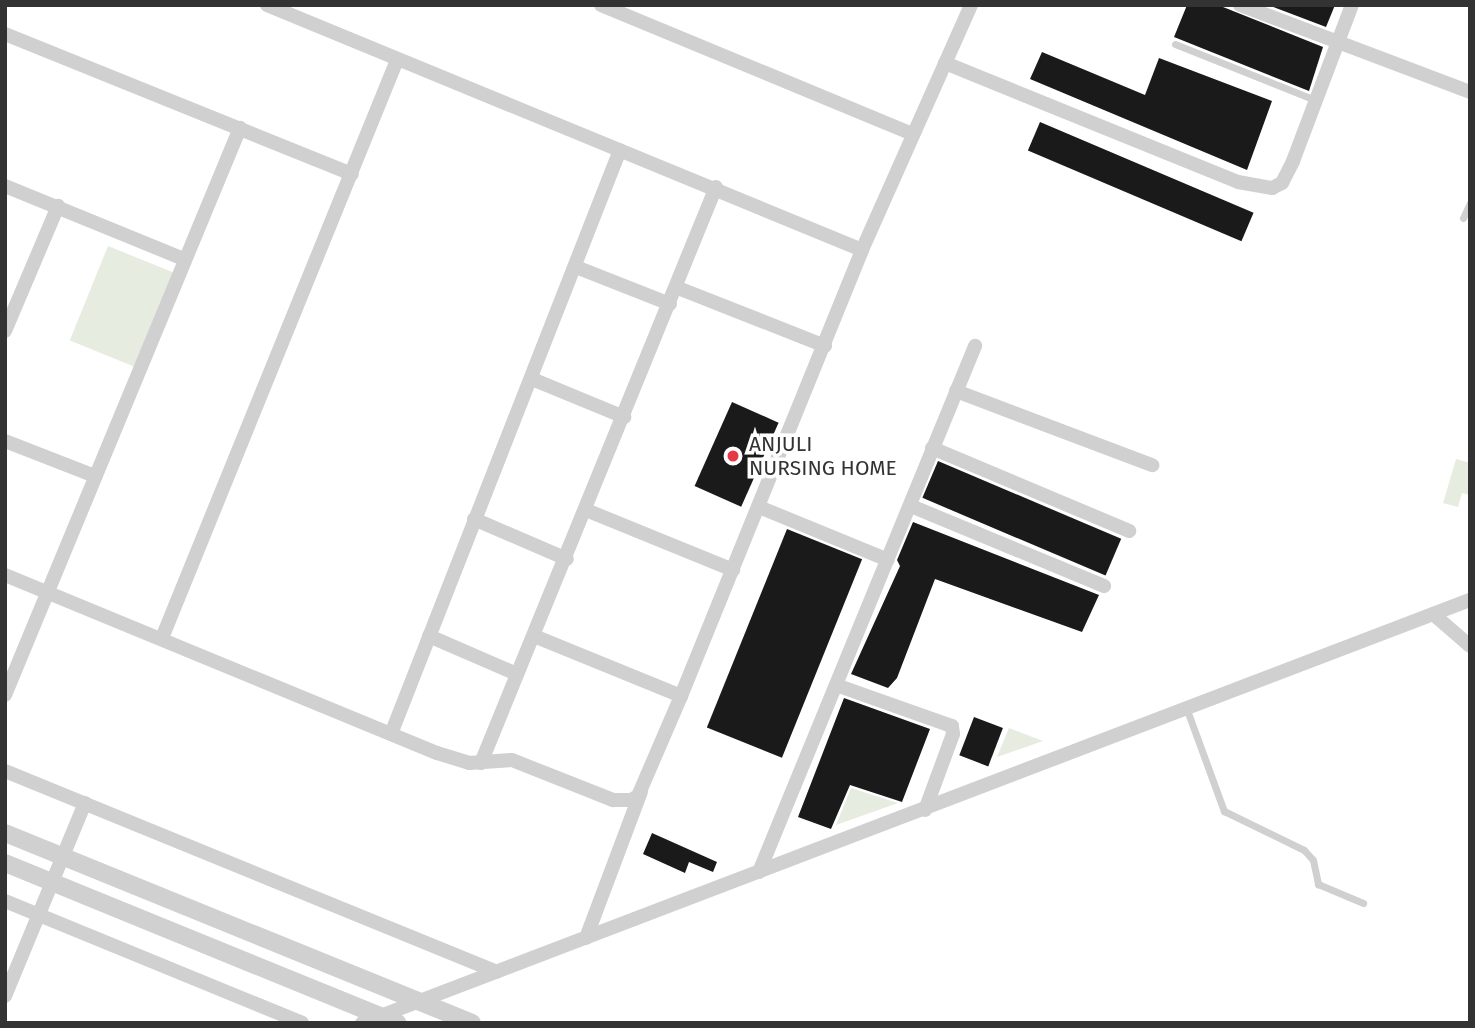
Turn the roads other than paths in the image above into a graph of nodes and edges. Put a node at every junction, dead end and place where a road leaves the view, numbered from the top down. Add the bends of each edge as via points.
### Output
1 (267, 5) edge
2 (601, 5) edge
3 (971, 5) edge
4 (1240, 5) edge
5 (1352, 5) edge
6 (5, 34) edge
7 (1337, 41) junction
8 (1175, 44) dead end
9 (397, 60) junction
10 (945, 63) junction
11 (1470, 92) edge
12 (1315, 100) junction
13 (240, 128) junction
14 (913, 134) junction
15 (620, 150) junction
16 (352, 174) junction
17 (5, 186) edge
18 (716, 187) junction
19 (1470, 203) edge
20 (58, 206) junction
21 (1463, 218) dead end
22 (862, 250) junction
23 (184, 259) junction
24 (576, 267) junction
25 (678, 288) junction
26 (670, 304) junction
27 (5, 331) edge
28 (825, 346) junction
29 (975, 346) dead end
30 (532, 379) junction
31 (956, 391) junction
32 (624, 417) junction
33 (5, 441) edge
34 (932, 448) junction
35 (1152, 465) dead end
36 (95, 476) junction
37 (911, 506) junction
38 (759, 507) junction
39 (586, 510) junction
40 (474, 519) junction
41 (1129, 531) dead end
42 (567, 559) junction
43 (888, 560) junction
44 (733, 570) junction
45 (5, 575) edge
46 (1104, 586) dead end
47 (48, 592) junction
48 (1470, 600) edge
49 (1433, 614) junction
50 (429, 636) junction
51 (534, 636) junction
52 (162, 638) junction
53 (1470, 646) edge
54 (10, 671) edge
55 (517, 674) junction
56 (836, 685) junction
57 (5, 695) edge
58 (681, 696) junction
59 (1187, 709) junction
60 (391, 733) junction
61 (481, 763) junction
62 (652, 764) junction
63 (5, 771) edge
64 (85, 803) junction
65 (925, 810) junction
66 (5, 833) edge
67 (62, 856) junction
68 (5, 863) edge
69 (759, 872) junction
70 (51, 882) junction
71 (5, 901) edge
72 (1363, 903) dead end
73 (39, 915) junction
74 (586, 938) junction
75 (497, 972) junction
76 (5, 996) edge
77 (415, 1000) junction
78 (380, 1016) junction
79 (302, 1023) edge
80 (362, 1023) edge
81 (398, 1023) edge
82 (472, 1023) edge

1 - 9 street
2 - 14 street
3 - 10 street
4 - 7 street
5 - 7 street
6 - 13 street
7 - 11 street
7 - 12 street
8 - 12 lane
9 - 15 street
9 - 16 street
10 - 12 street via 1255,187 1282,183
10 - 14 street
13 - 16 street
13 - 23 street
14 - 22 street
15 - 18 street
15 - 24 street
16 - 52 street
17 - 20 street
18 - 22 street
18 - 25 street
19 - 21 lane
20 - 23 street
20 - 27 street
22 - 28 street
23 - 36 street
24 - 26 street
24 - 30 street
25 - 26 street
25 - 28 street
26 - 32 street
28 - 38 street
29 - 31 street
30 - 32 street
30 - 40 street
31 - 34 street
31 - 35 street
32 - 39 street
33 - 36 street
34 - 37 street
34 - 41 street
36 - 47 street
37 - 43 street
37 - 46 street
38 - 43 street
38 - 44 street
39 - 42 street
39 - 44 street
40 - 42 street
40 - 50 street
42 - 51 street
43 - 56 street
44 - 58 street
45 - 47 street
47 - 52 street
47 - 54 street
48 - 49 street
49 - 53 street
49 - 59 street
50 - 55 street
50 - 60 street
51 - 55 street
51 - 58 street
52 - 60 street
54 - 57 street
55 - 61 street
56 - 65 street via 952,726
56 - 69 street
58 - 62 street
59 - 65 street
59 - 72 lane via 1224,811 1304,850 1313,860 1318,884
60 - 61 street via 453,759
61 - 62 street via 512,760 624,802 638,796
62 - 74 street
63 - 64 street
64 - 67 street
64 - 75 street
65 - 69 street
66 - 67 street
67 - 70 street
67 - 77 street
68 - 70 street
69 - 74 street
70 - 73 street
70 - 78 street
71 - 73 street
73 - 76 street
73 - 79 street
74 - 75 street
75 - 77 street
77 - 78 street
77 - 82 street
78 - 80 street
78 - 81 street

